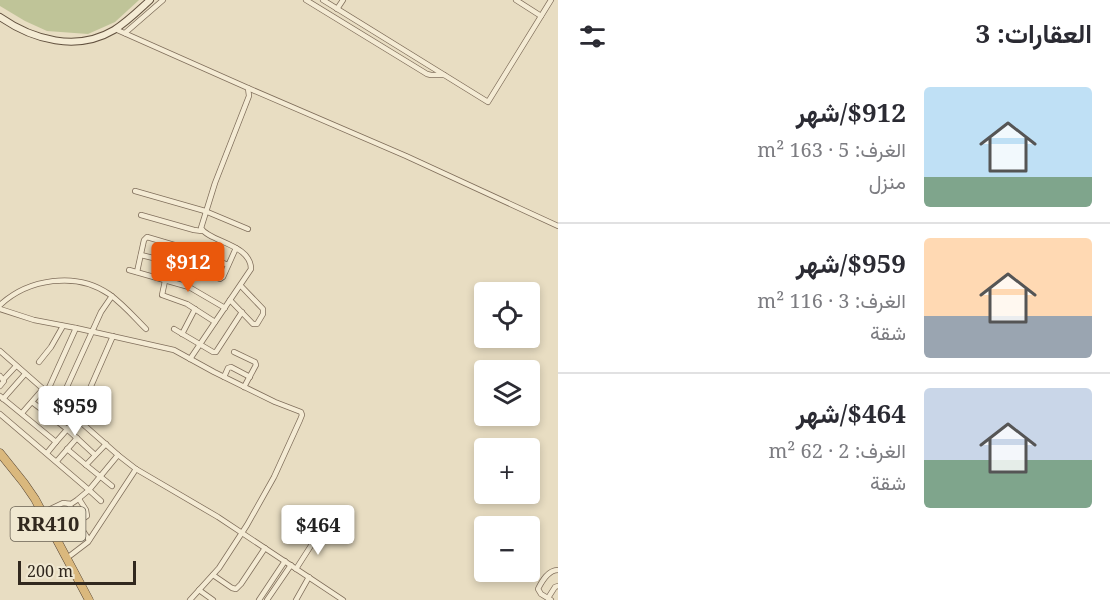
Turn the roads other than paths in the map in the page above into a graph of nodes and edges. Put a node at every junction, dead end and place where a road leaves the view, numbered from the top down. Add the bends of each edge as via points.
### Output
1 (150, 0) edge
2 (163, 0) edge
3 (306, 0) edge
4 (323, 0) edge
5 (343, 0) edge
6 (516, 0) edge
7 (551, 0) edge
8 (337, 9) junction
9 (541, 15) junction
10 (0, 17) edge
11 (115, 29) junction
12 (124, 33) junction
13 (444, 75) junction
14 (248, 88) junction
15 (135, 191) dead end
16 (206, 211) junction
17 (141, 215) dead end
18 (558, 226) edge
19 (248, 229) dead end
20 (202, 231) junction
21 (236, 248) junction
22 (141, 255) junction
23 (169, 262) junction
24 (228, 266) junction
25 (129, 270) dead end
26 (137, 272) junction
27 (165, 279) junction
28 (241, 286) junction
29 (112, 296) junction
30 (230, 300) junction
31 (0, 307) edge
32 (225, 308) junction
33 (195, 309) junction
34 (242, 312) junction
35 (215, 322) junction
36 (63, 326) junction
37 (76, 328) junction
38 (146, 329) dead end
39 (174, 329) dead end
40 (93, 332) junction
41 (182, 334) junction
42 (113, 336) junction
43 (200, 344) junction
44 (0, 351) edge
45 (234, 352) dead end
46 (190, 359) junction
47 (39, 362) dead end
48 (16, 366) junction
49 (25, 374) junction
50 (224, 377) junction
51 (250, 377) junction
52 (2, 378) edge
53 (0, 387) edge
54 (244, 387) junction
55 (45, 390) junction
56 (2, 397) edge
57 (32, 402) junction
58 (60, 402) junction
59 (22, 413) junction
60 (0, 414) edge
61 (77, 418) junction
62 (67, 429) junction
63 (76, 438) junction
64 (56, 442) junction
65 (106, 444) junction
66 (67, 449) junction
67 (0, 453) edge
68 (47, 453) junction
69 (118, 455) junction
70 (95, 456) junction
71 (0, 459) edge
72 (57, 461) junction
73 (86, 465) junction
74 (136, 469) junction
75 (100, 476) junction
76 (112, 486) dead end
77 (88, 490) junction
78 (79, 499) junction
79 (101, 501) dead end
80 (69, 504) junction
81 (42, 513) junction
82 (78, 522) junction
83 (321, 531) dead end
84 (242, 533) junction
85 (89, 540) junction
86 (266, 548) junction
87 (66, 558) junction
88 (285, 561) junction
89 (291, 566) junction
90 (296, 569) junction
91 (558, 570) edge
92 (213, 575) junction
93 (309, 577) junction
94 (558, 586) edge
95 (199, 590) junction
96 (550, 599) edge
97 (87, 600) edge
98 (190, 600) edge
99 (213, 600) edge
100 (259, 600) edge
101 (267, 600) edge
102 (296, 600) edge
103 (343, 600) edge

1 - 11 main road
2 - 12 street
3 - 13 street via 427,74
4 - 8 street
5 - 8 street
6 - 9 street
7 - 9 street
8 - 13 street
9 - 13 street via 488,102
10 - 11 main road via 28,33 60,42 94,38
11 - 12 street
12 - 14 street
14 - 16 street via 249,96
14 - 18 street
15 - 16 street
16 - 19 street
16 - 20 street
17 - 20 street
20 - 21 street
21 - 24 street
21 - 28 street via 251,265
22 - 23 street
22 - 24 street via 148,237
22 - 26 street
23 - 24 street via 220,279
23 - 27 street
25 - 26 street
26 - 27 street
27 - 32 street via 189,286
27 - 33 street via 163,296
28 - 30 street
28 - 34 street via 264,313 255,325
29 - 31 street via 89,283 48,281 18,291
29 - 38 street
29 - 40 street
30 - 32 street
30 - 34 street
31 - 36 street
32 - 35 street
33 - 35 street
33 - 41 street
34 - 43 street via 216,352
35 - 43 street
36 - 37 street
36 - 47 street
37 - 40 street
37 - 55 street
39 - 41 street
40 - 42 street
40 - 58 street
41 - 43 street
42 - 46 street via 170,349
42 - 61 street
43 - 46 street
44 - 48 street
45 - 51 street via 255,362
46 - 50 street
48 - 49 street
48 - 52 street
49 - 55 street
49 - 56 street
50 - 51 street via 231,367
50 - 54 street
51 - 54 street
52 - 53 street
54 - 84 street via 302,415 274,477
55 - 57 street
55 - 58 street
56 - 59 street
57 - 59 street
57 - 62 street
58 - 61 street
59 - 64 street
60 - 68 street
61 - 62 street
61 - 65 street
62 - 63 street
62 - 64 street
63 - 66 street
63 - 70 street
64 - 68 street
65 - 69 street
65 - 70 street
66 - 72 street
66 - 73 street
67 - 81 highway, RR410
68 - 72 street
69 - 74 street
69 - 75 street
70 - 73 street
71 - 97 highway, RR410 via 32,501
72 - 77 street
73 - 75 street
74 - 84 street
74 - 85 street
75 - 76 street
75 - 77 street
77 - 78 street
77 - 79 street
78 - 80 street
78 - 82 street via 87,516
80 - 81 street
80 - 82 street
81 - 87 highway, RR410
82 - 85 street
83 - 90 street
84 - 86 street
84 - 92 street
85 - 87 street
86 - 88 street
86 - 92 street via 237,588
87 - 97 highway, RR410
88 - 89 street
88 - 100 street
89 - 90 street
89 - 101 street
90 - 93 street
91 - 96 street via 549,573 538,587
92 - 95 street
93 - 102 street
93 - 103 street
94 - 96 street
95 - 98 street
95 - 99 street

